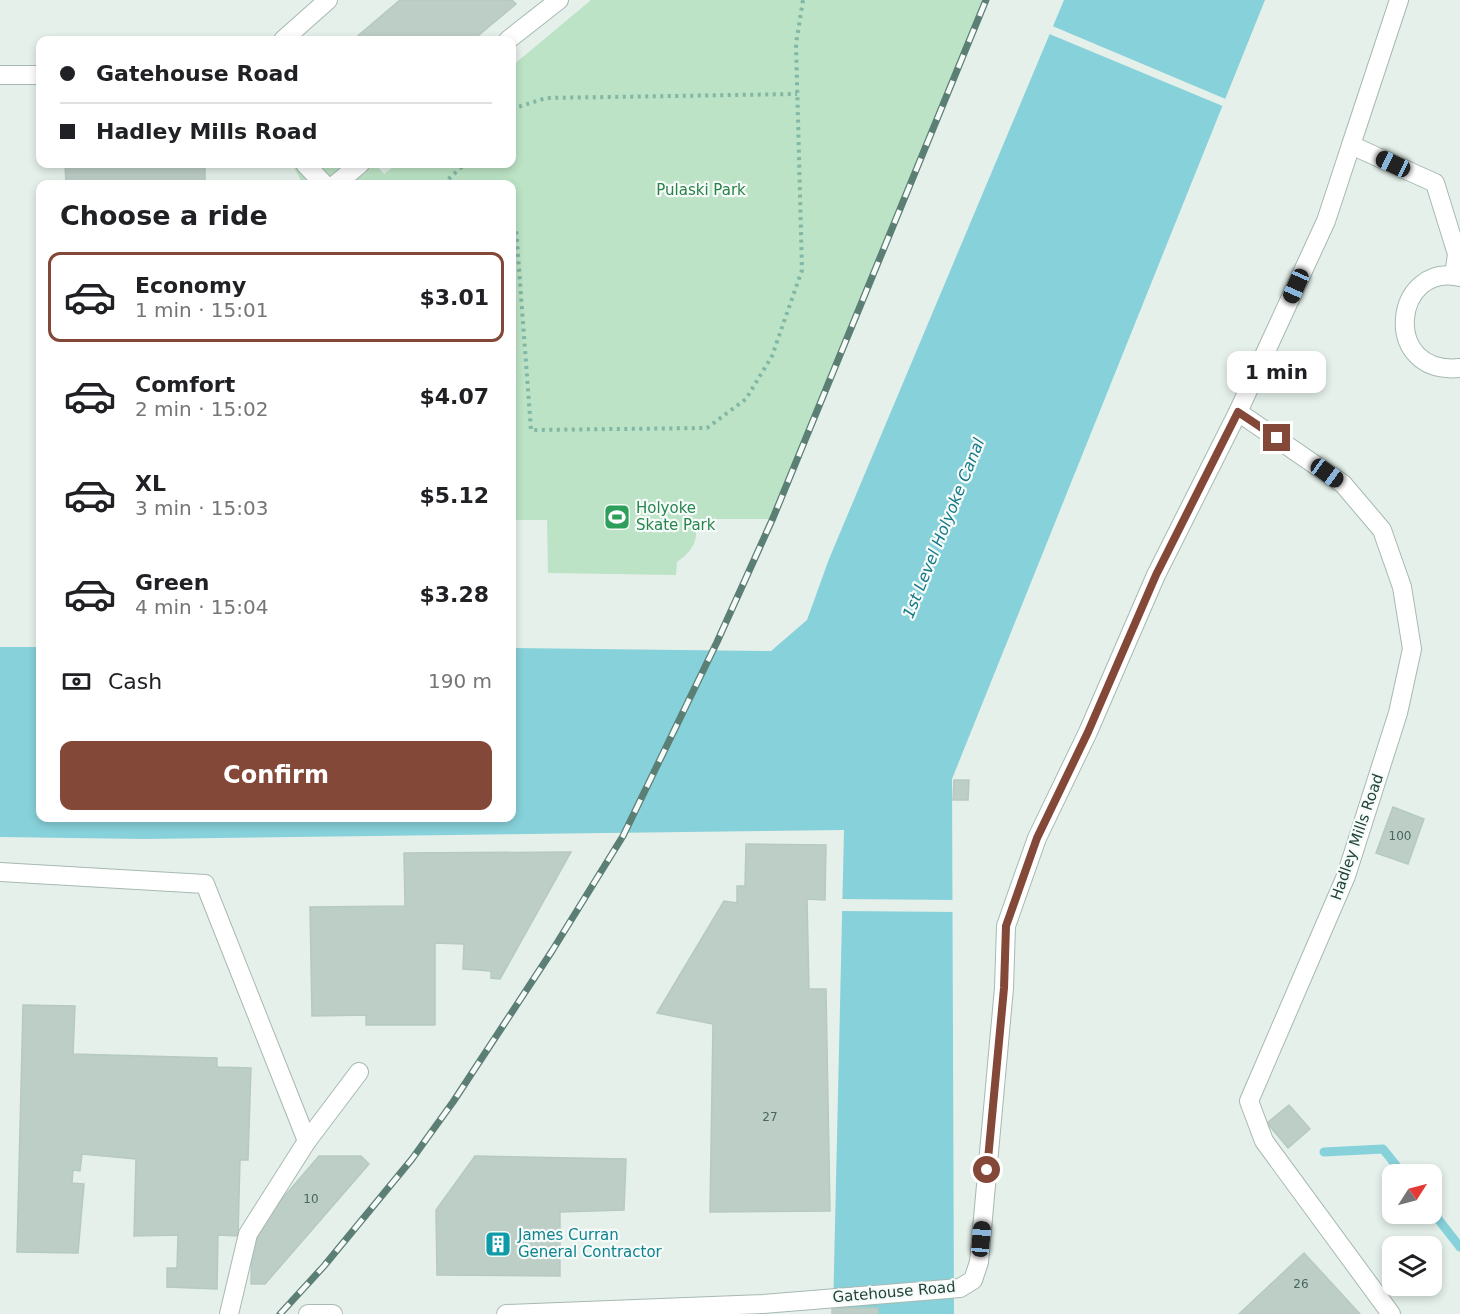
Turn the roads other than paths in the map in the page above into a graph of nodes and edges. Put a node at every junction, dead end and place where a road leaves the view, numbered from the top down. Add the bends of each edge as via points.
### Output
1 (328, 0) edge
2 (559, 0) edge
3 (1399, 0) edge
4 (288, 36) edge
5 (513, 36) edge
6 (0, 75) edge
7 (36, 75) edge
8 (1351, 145) junction
9 (308, 168) edge
10 (355, 168) edge
11 (320, 180) edge
12 (341, 180) edge
13 (1457, 277) edge
14 (1460, 368) edge
15 (1238, 412) junction
16 (0, 872) edge
17 (359, 1072) dead end
18 (307, 1141) junction
19 (229, 1314) edge
20 (308, 1314) edge
21 (333, 1314) edge
22 (506, 1314) edge
23 (1391, 1314) edge

1 - 4 street
2 - 5 street
3 - 8 street, Gatehouse Road
6 - 7 street
8 - 13 street via 1435,183 1458,254
8 - 15 street, Gatehouse Road via 1326,221
9 - 11 street
10 - 12 street
13 - 14 street via 1438,277 1424,284 1405,309 1404,324 1407,340 1422,358 1443,368
15 - 22 street, Gatehouse Road via 1156,575 1037,838 1006,926 1004,988 978,1262 973,1280 960,1288 763,1304
15 - 23 street, Hadley Mills Road via 1343,484 1382,530 1402,587 1412,649 1398,713 1346,876 1249,1101 1264,1141
16 - 18 street via 206,884
17 - 18 street
18 - 19 street via 248,1233
20 - 21 street

